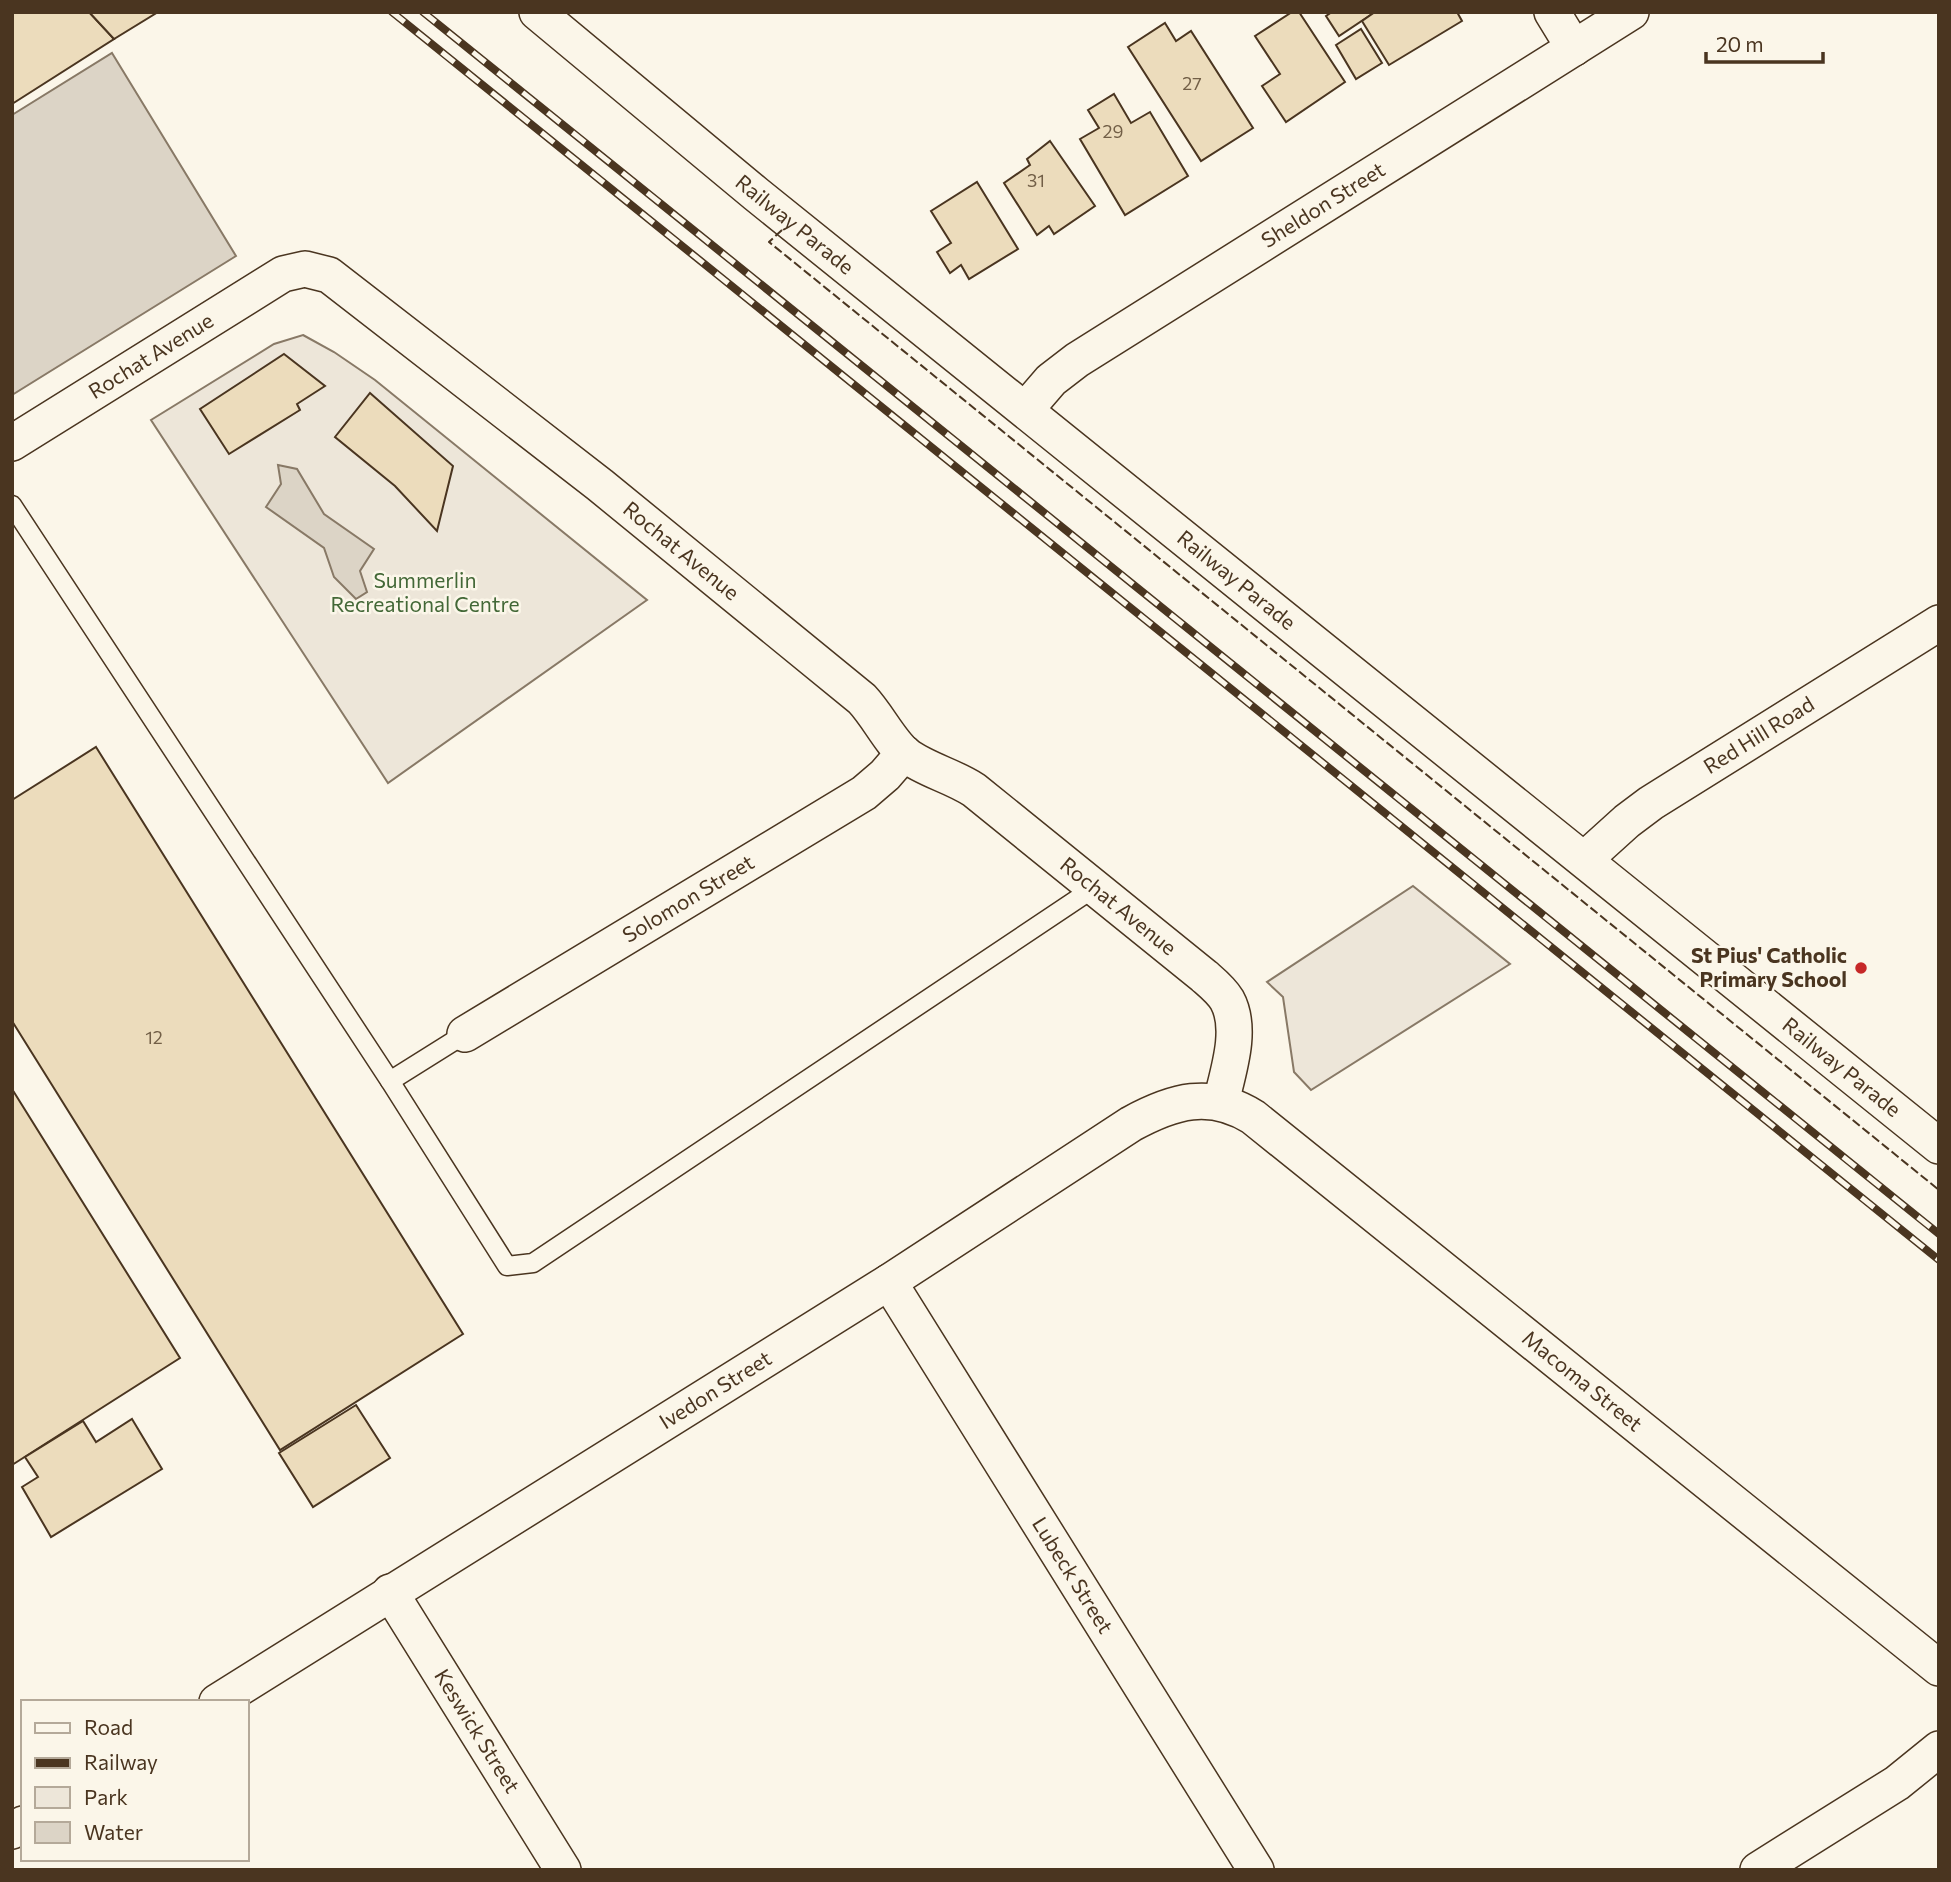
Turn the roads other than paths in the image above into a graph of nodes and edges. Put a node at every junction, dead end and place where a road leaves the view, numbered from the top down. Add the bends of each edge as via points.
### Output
1 (537, 12) edge
2 (1552, 12) edge
3 (1631, 12) edge
4 (1574, 48) junction
5 (1026, 410) junction
6 (12, 443) edge
7 (16, 511) edge
8 (1939, 623) edge
9 (904, 753) junction
10 (1585, 859) junction
11 (1094, 888) junction
12 (465, 1034) joint
13 (390, 1081) junction
14 (1221, 1102) junction
15 (1939, 1146) edge
16 (889, 1282) junction
17 (390, 1592) junction
18 (1939, 1668) edge
19 (220, 1700) edge
20 (1939, 1749) edge
21 (563, 1870) edge
22 (1256, 1870) edge
23 (1758, 1870) edge

1 - 5 street, Railway Parade
2 - 4 street
3 - 4 street, Sheldon Street
4 - 5 street, Sheldon Street via 1077,360 1051,380
5 - 10 street, Railway Parade
6 - 9 street, Rochat Avenue via 283,274 305,269 329,275 600,485 862,699
7 - 13 lane
8 - 10 street, Red Hill Road via 1651,803
9 - 11 street, Rochat Avenue via 974,790
9 - 12 street, Solomon Street via 864,793
10 - 15 street, Railway Parade
11 - 13 lane via 533,1263 507,1266
11 - 14 street, Rochat Avenue via 1226,999 1233,1031
12 - 13 lane
14 - 16 street, Ivedon Street via 1187,1102 1148,1115
14 - 18 street, Macoma Street via 1253,1117
16 - 17 street, Ivedon Street
16 - 22 street, Lubeck Street
17 - 19 street, Ivedon Street
17 - 21 street, Keswick Street
20 - 23 street via 1897,1783

